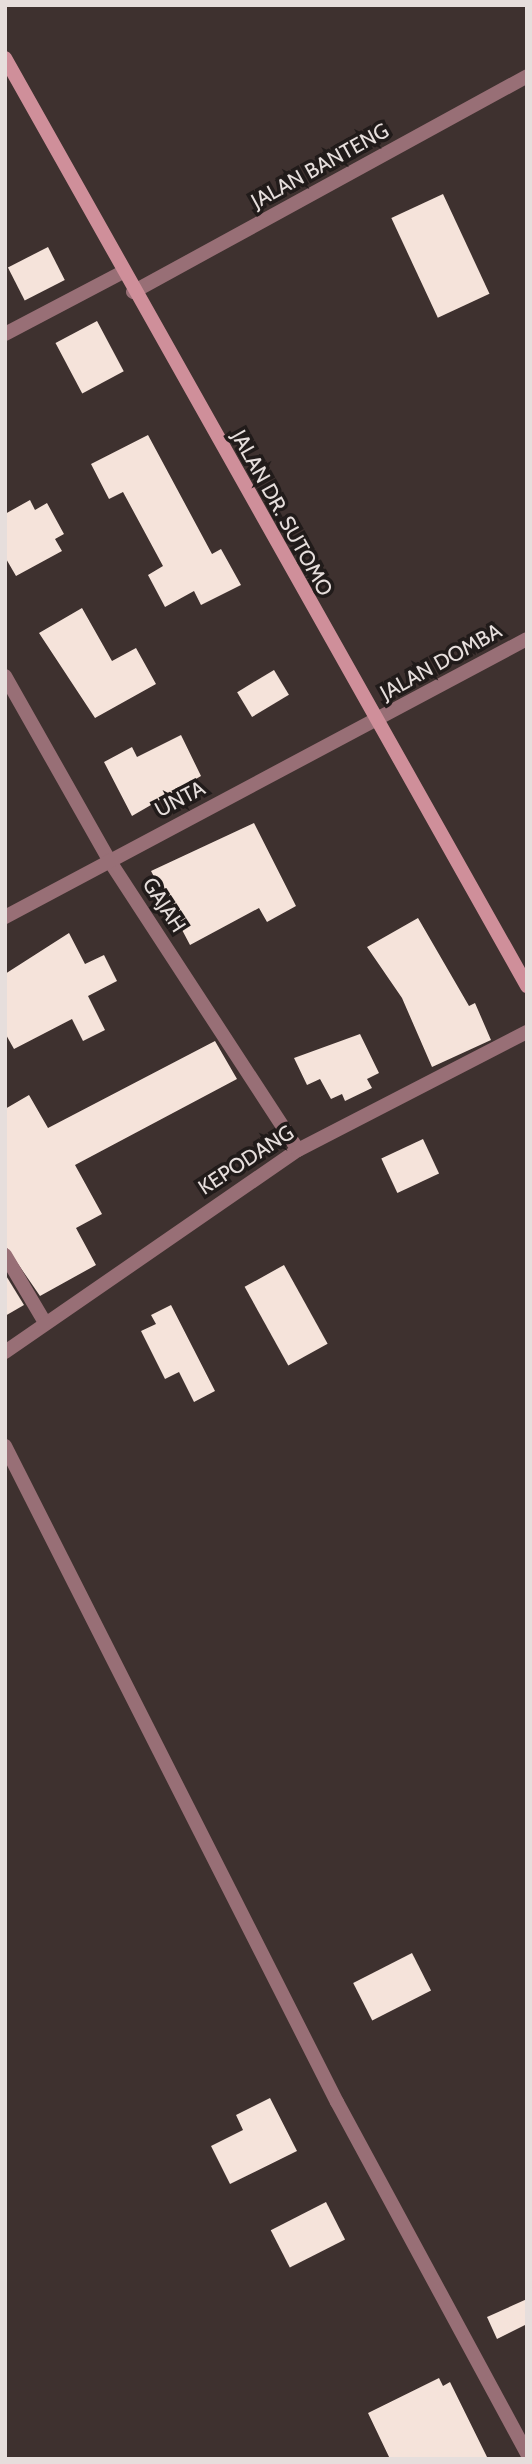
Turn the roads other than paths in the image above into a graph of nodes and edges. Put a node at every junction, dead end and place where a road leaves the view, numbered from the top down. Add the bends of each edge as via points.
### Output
1 (5, 58) edge
2 (527, 76) edge
3 (123, 272) junction
4 (133, 292) junction
5 (5, 334) edge
6 (527, 639) edge
7 (5, 676) edge
8 (376, 721) junction
9 (109, 860) junction
10 (5, 917) edge
11 (527, 986) edge
12 (527, 1032) edge
13 (298, 1150) junction
14 (5, 1255) edge
15 (44, 1321) junction
16 (5, 1352) edge
17 (5, 1446) edge
18 (527, 2454) edge

1 - 3 street, JALAN DR. SUTOMO
2 - 4 street, JALAN BANTENG
3 - 4 street, JALAN DR. SUTOMO
3 - 5 street
4 - 8 street, JALAN DR. SUTOMO
6 - 8 street, JALAN DOMBA
7 - 9 street, GAJAH
8 - 9 street, UNTA
8 - 11 street, JALAN DR. SUTOMO
9 - 10 street, UNTA
9 - 13 street, GAJAH
12 - 13 street, KEPODANG
13 - 15 street, KEPODANG
14 - 15 street
15 - 16 street, KEPODANG
17 - 18 street via 337,2102

